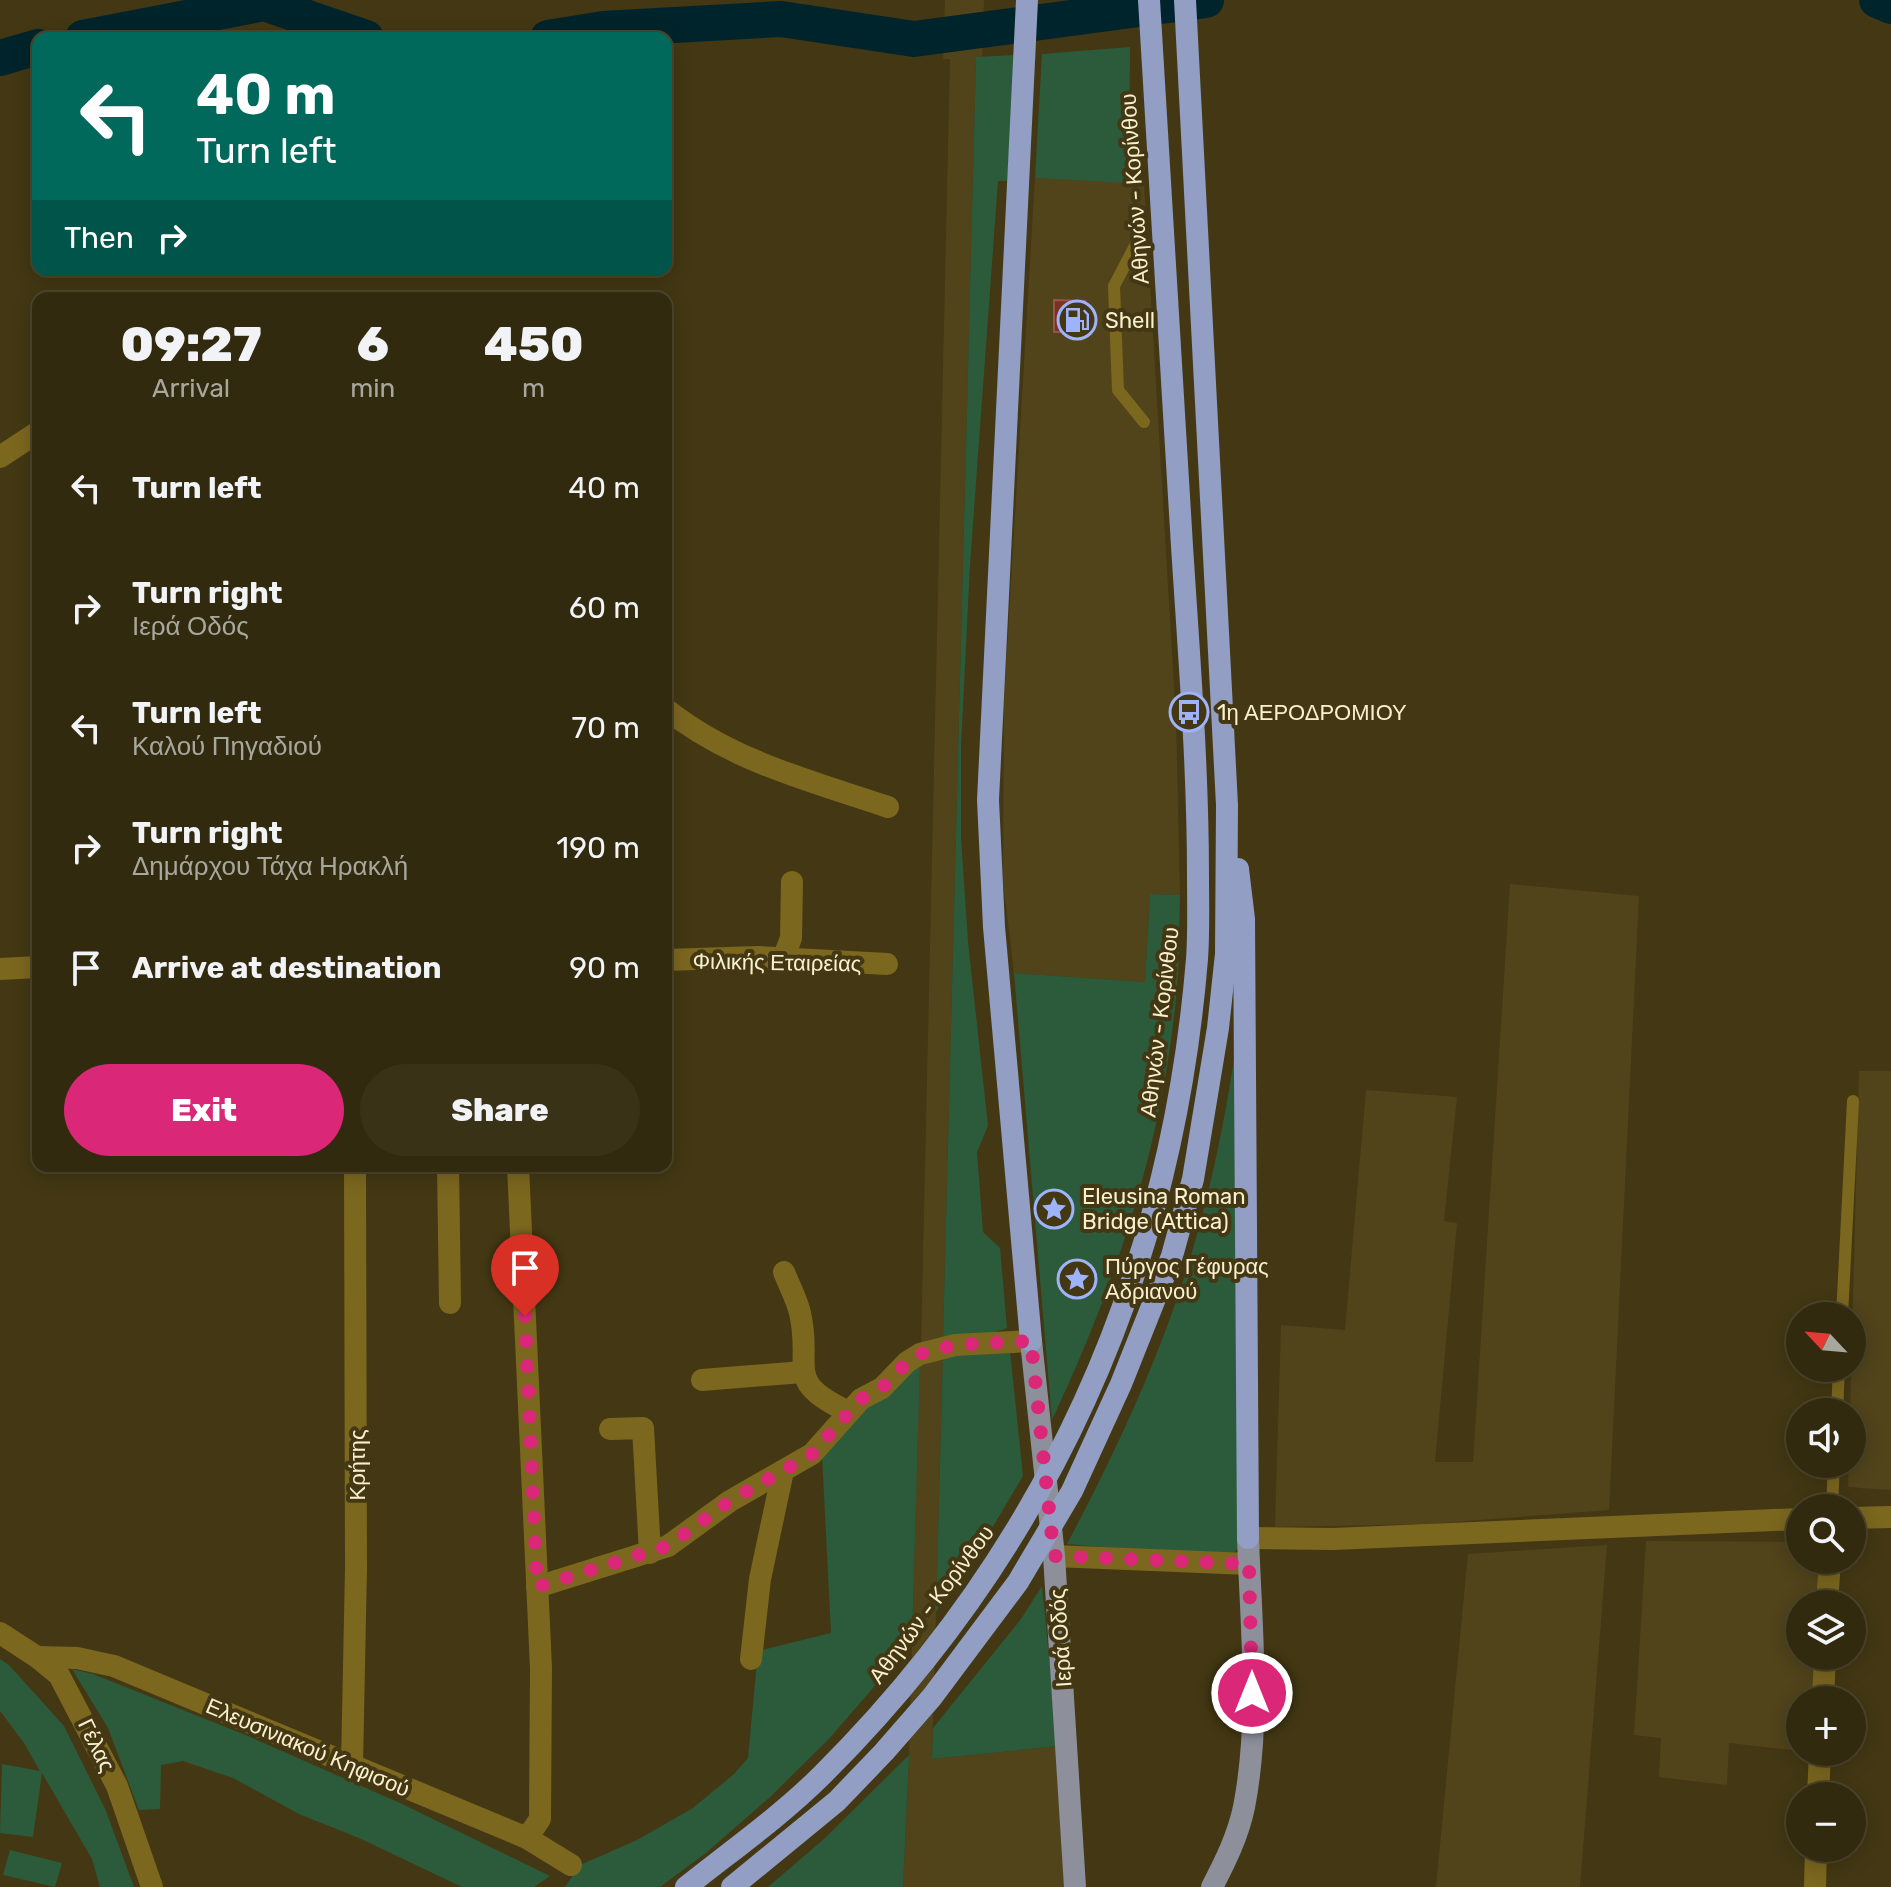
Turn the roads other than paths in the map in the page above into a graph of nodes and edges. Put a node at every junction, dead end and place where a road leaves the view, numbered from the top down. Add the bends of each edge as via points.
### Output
1 (1027, 0) edge
2 (1149, 0) edge
3 (1185, 0) edge
4 (1136, 244) dead end
5 (1144, 422) dead end
6 (32, 436) edge
7 (0, 457) edge
8 (672, 713) edge
9 (1227, 805) junction
10 (888, 807) dead end
11 (792, 882) dead end
12 (783, 959) junction
13 (672, 960) edge
14 (887, 964) dead end
15 (32, 967) edge
16 (0, 969) edge
17 (1853, 1101) dead end
18 (355, 1172) edge
19 (448, 1172) edge
20 (518, 1172) edge
21 (784, 1272) dead end
22 (1843, 1302) edge
23 (450, 1303) dead end
24 (1031, 1341) junction
25 (803, 1372) junction
26 (702, 1380) dead end
27 (849, 1412) junction
28 (610, 1429) dead end
29 (783, 1471) junction
30 (1891, 1517) edge
31 (1866, 1518) edge
32 (1786, 1520) edge
33 (1248, 1538) junction
34 (650, 1553) junction
35 (1054, 1556) junction
36 (1249, 1564) junction
37 (537, 1587) junction
38 (0, 1633) edge
39 (37, 1657) junction
40 (751, 1659) dead end
41 (352, 1765) junction
42 (527, 1838) junction
43 (1816, 1862) edge
44 (571, 1865) dead end
45 (152, 1887) edge
46 (686, 1887) edge
47 (732, 1887) edge
48 (1075, 1887) edge
49 (1212, 1887) edge
50 (1815, 1887) edge

1 - 24 highway via 988,800 994,927
2 - 46 highway, Αθηνών - Κορίνθου via 1198,807 1197,954 1165,1174 1145,1246 1070,1435 1015,1536 885,1708 818,1779
3 - 9 highway
4 - 5 lane via 1114,286 1118,390
6 - 7 street
8 - 10 street via 748,759
9 - 33 highway via 1244,919
9 - 47 highway via 1226,954 1193,1179 1161,1284 1095,1442 1018,1582 954,1669 837,1801
11 - 12 street via 791,938
12 - 13 street, Φιλικής Εταιρείας
12 - 14 street, Φιλικής Εταιρείας
15 - 16 street
17 - 22 lane
18 - 41 street, Κρήτης
19 - 23 street
20 - 37 street
21 - 25 street via 800,1310
24 - 27 street via 955,1345 920,1354
24 - 35 main road, Ιερά Οδός
25 - 26 street
25 - 27 street via 820,1397
27 - 29 street via 812,1454
28 - 34 street via 643,1428
29 - 34 street
29 - 40 street via 760,1579
30 - 31 street
32 - 33 street
33 - 36 main road
34 - 37 street
35 - 36 street
35 - 48 main road, Ιερά Οδός
36 - 49 main road via 1249,1777 1235,1837
37 - 42 street via 540,1819
38 - 39 street, Γέλας
39 - 41 street, Ελευσινιακού Κηφισού via 114,1666
39 - 45 street, Γέλας via 59,1675 117,1786
41 - 42 street, Ελευσινιακού Κηφισού
42 - 44 street, Ελευσινιακού Κηφισού
43 - 50 street

